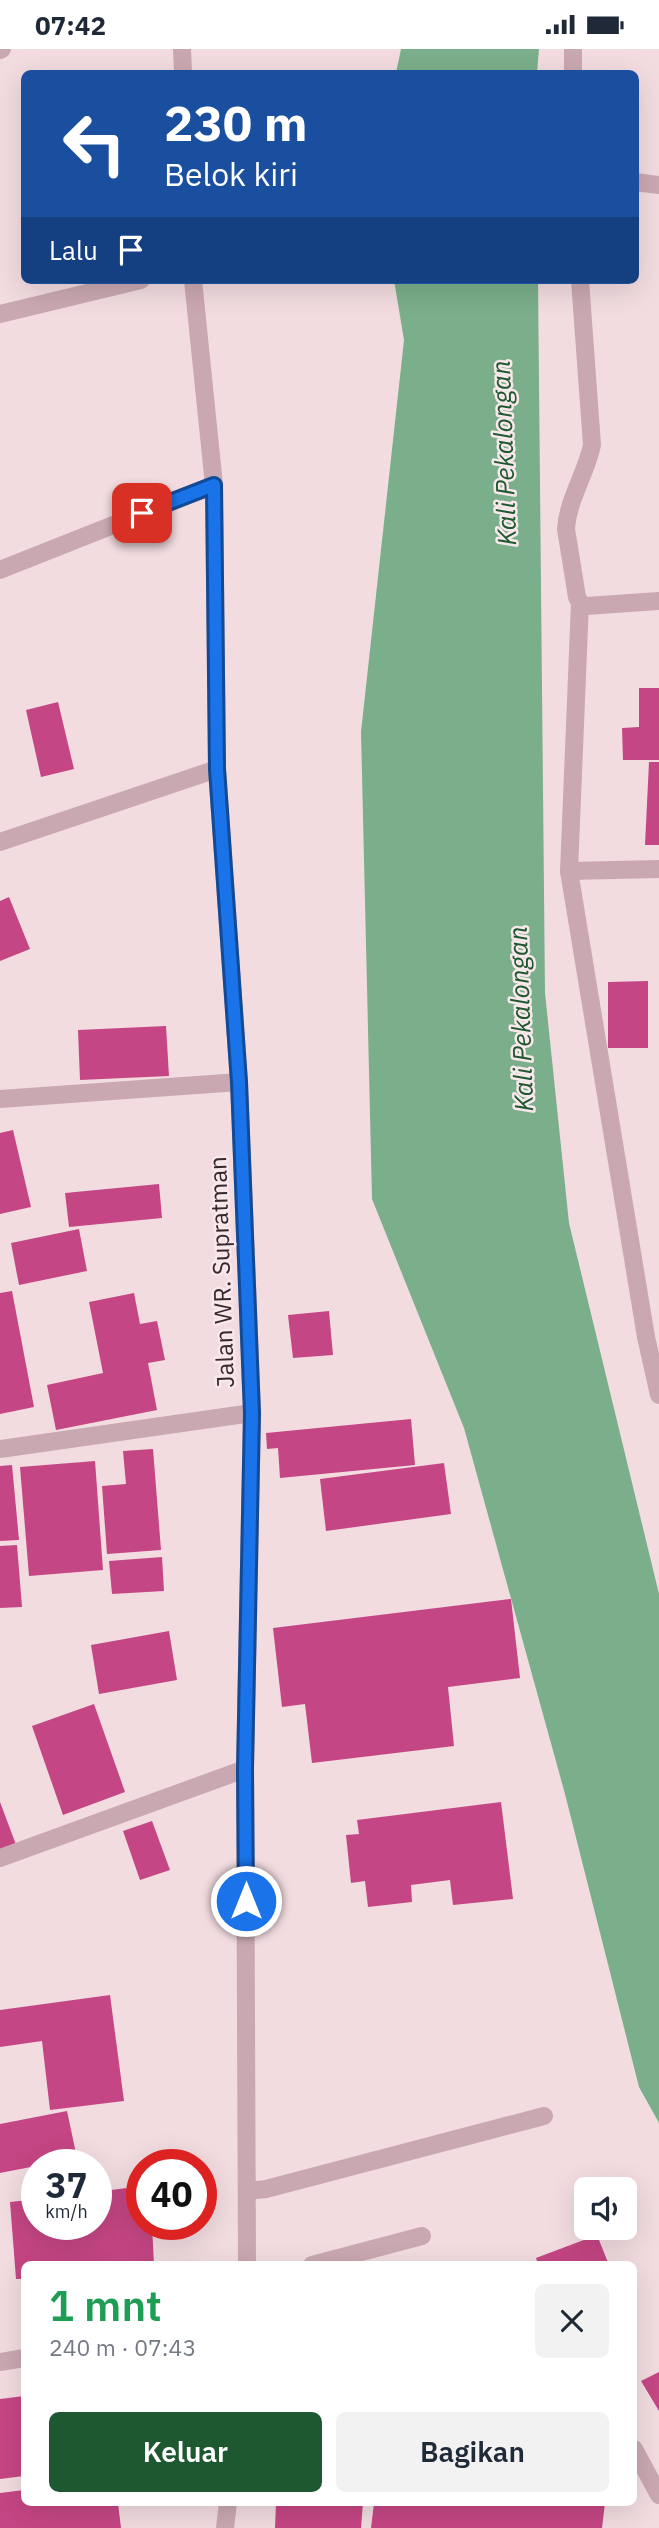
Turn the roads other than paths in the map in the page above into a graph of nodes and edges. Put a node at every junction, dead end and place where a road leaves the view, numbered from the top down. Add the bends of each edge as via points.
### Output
1 (182, 49) edge
2 (573, 49) edge
3 (183, 70) edge
4 (573, 70) edge
5 (639, 182) edge
6 (659, 185) edge
7 (124, 284) edge
8 (192, 284) edge
9 (580, 284) edge
10 (0, 314) edge
11 (214, 485) junction
12 (0, 570) edge
13 (659, 601) edge
14 (580, 603) junction
15 (217, 769) junction
16 (0, 842) edge
17 (659, 869) edge
18 (569, 871) junction
19 (239, 1082) junction
20 (0, 1099) edge
21 (652, 1336) edge
22 (659, 1395) edge
23 (252, 1413) junction
24 (0, 1449) edge
25 (245, 1769) junction
26 (0, 1858) edge
27 (544, 2116) dead end
28 (247, 2191) junction
29 (422, 2236) dead end
30 (247, 2261) edge
31 (327, 2261) edge
32 (21, 2358) edge
33 (0, 2362) edge
34 (637, 2455) edge
35 (659, 2495) edge
36 (228, 2506) edge
37 (225, 2528) edge

1 - 3 street
2 - 4 street
5 - 6 street
7 - 10 street
8 - 11 street, Jalan WR. Supratman
9 - 14 street via 592,445 568,509 566,529
11 - 12 street
11 - 15 street, Jalan WR. Supratman
13 - 14 street
14 - 18 street
15 - 16 street
15 - 19 street, Jalan WR. Supratman
17 - 18 street
18 - 21 street
19 - 20 street
19 - 23 street, Jalan WR. Supratman
21 - 22 street
23 - 24 street
23 - 25 street, Jalan WR. Supratman
25 - 26 street
25 - 28 street, Jalan WR. Supratman
27 - 28 street
28 - 30 street, Jalan WR. Supratman
29 - 31 street
32 - 33 street
34 - 35 street
36 - 37 street

